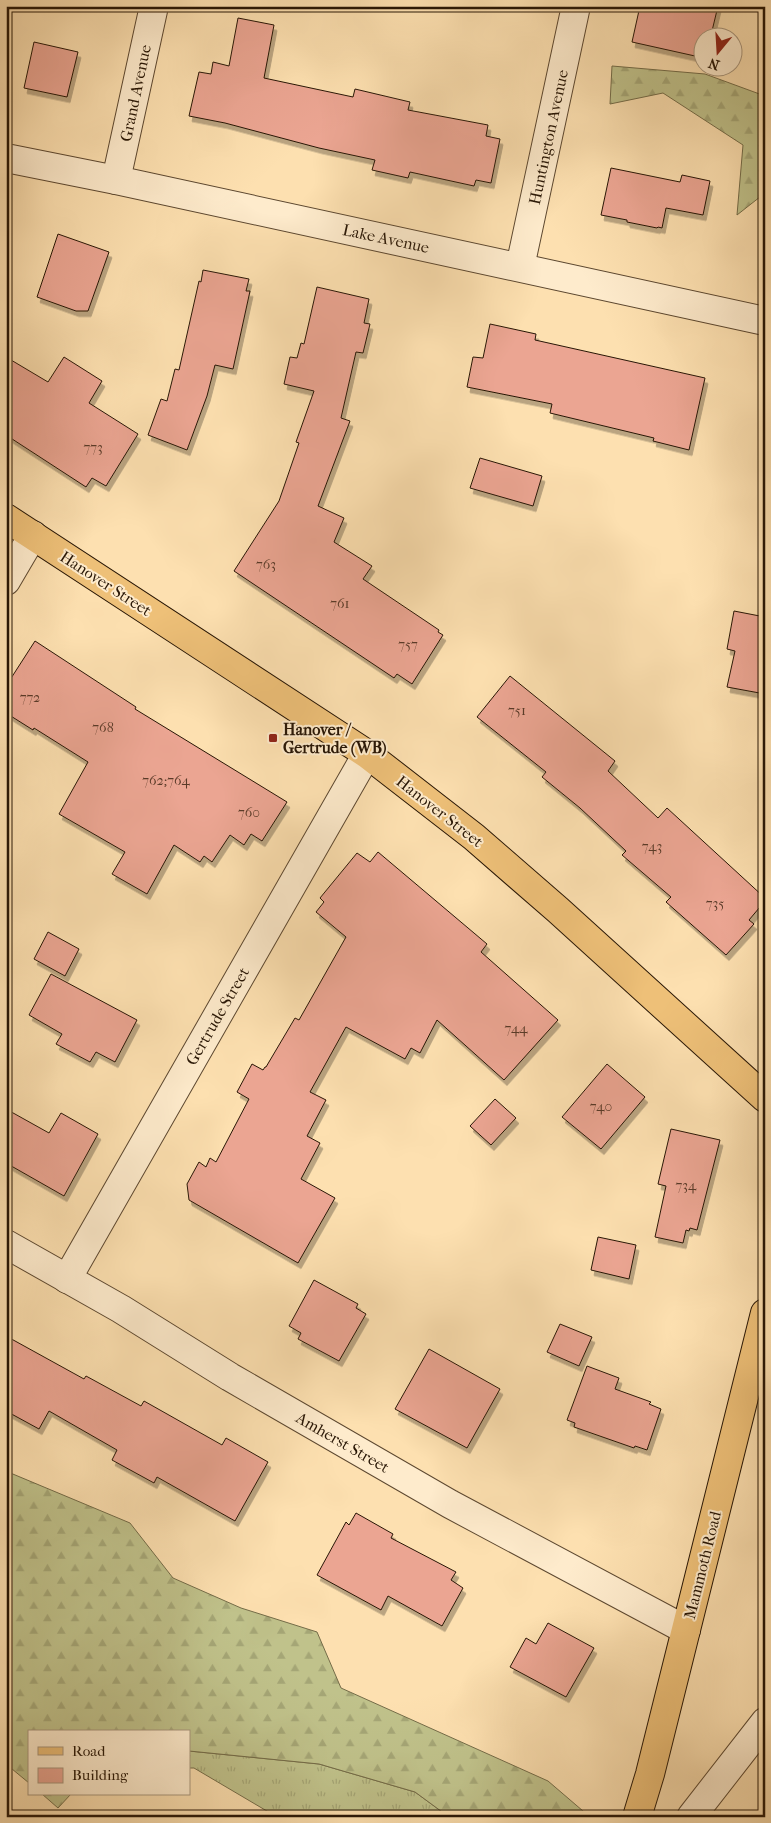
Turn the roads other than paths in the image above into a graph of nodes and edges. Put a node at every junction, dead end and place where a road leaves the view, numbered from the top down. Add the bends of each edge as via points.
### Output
1 (154, 6) edge
2 (576, 6) edge
3 (6, 158) edge
4 (116, 180) junction
5 (520, 267) junction
6 (765, 321) edge
7 (6, 518) edge
8 (33, 535) junction
9 (6, 581) edge
10 (366, 754) junction
11 (765, 1098) edge
12 (6, 1244) edge
13 (67, 1279) junction
14 (765, 1313) edge
15 (686, 1630) junction
16 (765, 1722) edge
17 (637, 1817) edge
18 (691, 1817) edge

1 - 4 street, Grand Avenue
2 - 5 street, Huntington Avenue
3 - 4 street, Lake Avenue
4 - 5 street, Lake Avenue
5 - 6 street, Lake Avenue
7 - 8 main road, Hanover Street
8 - 9 street
8 - 10 main road, Hanover Street
10 - 11 main road, Hanover Street via 474,837
10 - 13 street, Gertrude Street
12 - 13 street, Amherst Street
13 - 15 street, Amherst Street via 450,1504
14 - 15 main road, Mammoth Road
15 - 17 main road, Mammoth Road
16 - 18 street

